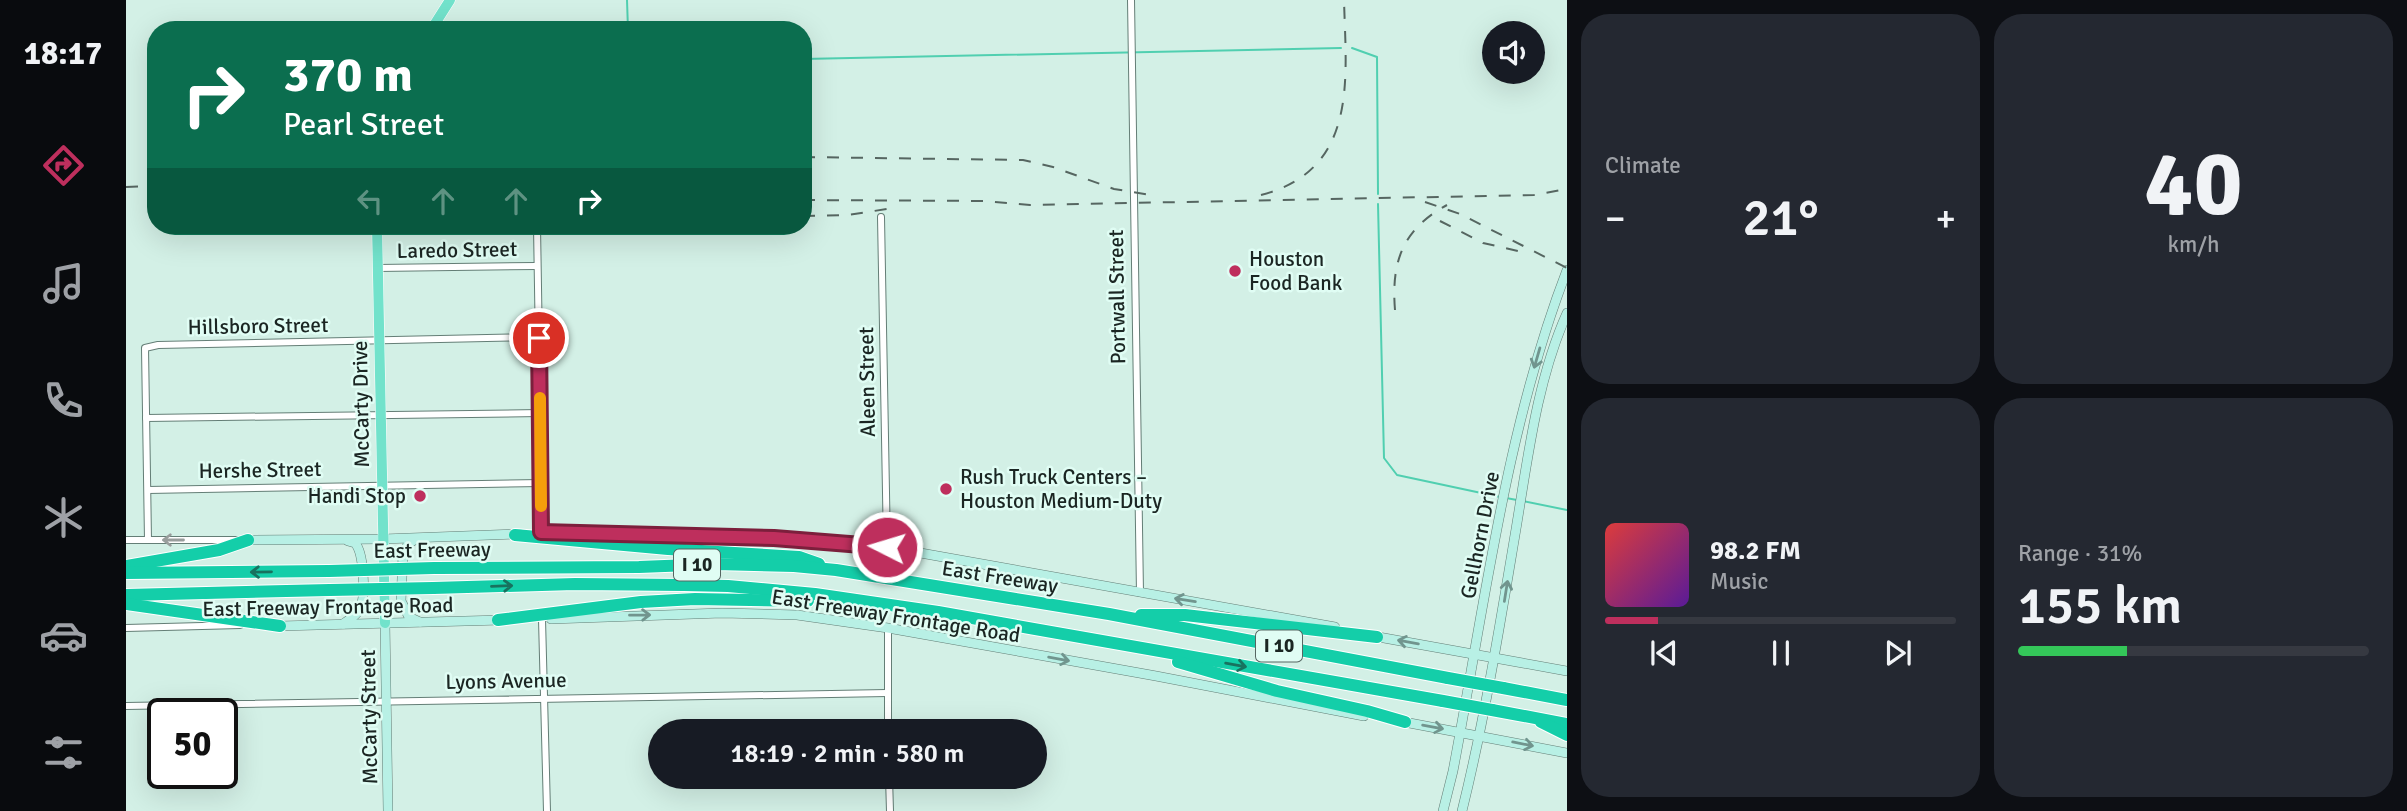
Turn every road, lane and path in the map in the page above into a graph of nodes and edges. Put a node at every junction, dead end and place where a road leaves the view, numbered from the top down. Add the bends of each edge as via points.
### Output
1 (450, 0) edge
2 (1130, 0) edge
3 (437, 21) edge
4 (881, 217) dead end
5 (377, 235) edge
6 (537, 235) edge
7 (537, 266) junction
8 (377, 268) junction
9 (1567, 270) edge
10 (1567, 313) edge
11 (1548, 321) junction
12 (1561, 327) junction
13 (539, 338) junction
14 (379, 341) junction
15 (1526, 398) junction
16 (1539, 402) junction
17 (540, 412) junction
18 (380, 415) junction
19 (146, 418) junction
20 (1513, 454) junction
21 (1528, 457) junction
22 (541, 483) junction
23 (382, 485) junction
24 (148, 490) junction
25 (541, 532) junction
26 (515, 535) junction
27 (418, 538) junction
28 (339, 539) junction
29 (383, 539) junction
30 (126, 540) edge
31 (148, 540) junction
32 (248, 540) junction
33 (887, 547) junction
34 (1495, 548) junction
35 (1512, 553) junction
36 (126, 566) edge
37 (836, 570) junction
38 (126, 573) edge
39 (1140, 593) junction
40 (126, 595) edge
41 (126, 604) edge
42 (883, 604) junction
43 (1109, 614) junction
44 (542, 619) junction
45 (498, 620) junction
46 (385, 623) junction
47 (424, 623) junction
48 (342, 625) junction
49 (280, 626) junction
50 (126, 628) edge
51 (888, 628) junction
52 (1377, 636) junction
53 (1120, 645) junction
54 (1475, 654) junction
55 (1494, 658) junction
56 (1567, 671) edge
57 (887, 693) junction
58 (546, 698) junction
59 (385, 700) junction
60 (1567, 700) edge
61 (126, 706) edge
62 (1531, 717) junction
63 (888, 719) edge
64 (1405, 722) junction
65 (1567, 724) edge
66 (1461, 732) junction
67 (1567, 735) edge
68 (1478, 736) junction
69 (1567, 753) edge
70 (890, 789) edge
71 (388, 811) edge
72 (547, 811) edge
73 (890, 811) edge
74 (1443, 811) edge
75 (1462, 811) edge

1 - 3 main road
2 - 39 street, Portwall Street
4 - 33 street, Aleen Street
5 - 8 main road, McCarty Drive
6 - 7 street
7 - 8 street, Laredo Street
7 - 13 street
8 - 14 main road, McCarty Drive
9 - 11 main road, Gellhorn Drive
10 - 12 main road, Gellhorn Drive
11 - 12 main road
11 -> 15 main road, Gellhorn Drive
12 - 16 main road, Gellhorn Drive
13 - 14 street, Hillsboro Street
13 - 17 street
14 - 18 main road, McCarty Drive
14 - 19 street, Hillsboro Street via 145,348
15 - 16 main road
15 - 20 main road, Gellhorn Drive
16 - 21 main road, Gellhorn Drive
17 - 18 street
17 - 22 street
18 - 19 street
18 - 23 main road, McCarty Drive
19 - 24 street
20 - 21 main road
20 - 34 main road, Gellhorn Drive
21 - 35 main road, Gellhorn Drive
22 - 23 street, Hershe Street
22 - 25 street
23 - 24 street, Hershe Street
23 - 29 main road, McCarty Drive
24 - 31 street
25 - 26 main road
25 - 33 main road via 762,537
26 - 27 main road
26 - 37 highway via 799,557
27 - 29 main road
27 - 47 main road via 408,544 403,555 401,601 409,617
28 - 29 main road
28 - 32 main road
28 - 48 main road via 355,543 362,555 362,602 359,612
29 - 46 main road, McCarty Drive
30 - 31 street
32 -> 31 street
32 - 36 highway via 219,550
33 - 39 main road
34 - 35 main road
34 - 54 main road, Gellhorn Drive
55 -> 35 main road, Gellhorn Drive
37 -> 38 highway, East Freeway / I 10, bridge via 716,564
37 - 43 highway, East Freeway / I 10
52 -> 39 main road
40 -> 42 highway, East Freeway / I 10, bridge via 575,584 728,586
41 - 49 highway
42 - 45 highway via 695,598
42 - 53 highway, East Freeway / I 10
43 - 52 highway via 1185,615
43 - 60 highway, East Freeway / I 10, bridge
44 - 45 main road, East Freeway Frontage Road
44 -> 51 main road, East Freeway Frontage Road via 771,613
44 - 58 street
45 - 47 main road, East Freeway Frontage Road
46 - 47 main road, East Freeway Frontage Road
46 - 48 main road, East Freeway Frontage Road
46 - 59 main road, McCarty Street
48 - 49 main road, East Freeway Frontage Road
49 - 50 street, East Freeway Frontage Road
51 - 57 street
51 -> 64 main road, East Freeway Frontage Road
54 -> 52 main road
53 -> 62 highway, East Freeway / I 10, bridge
53 - 64 highway
54 - 55 main road
54 - 66 main road, Gellhorn Drive
55 - 56 main road
55 - 68 main road, Gellhorn Drive
57 - 58 street, Lyons Avenue
57 - 63 street
58 - 59 street, Lyons Avenue
58 - 72 street
59 - 61 street, Lyons Avenue
59 - 71 main road, McCarty Street
62 - 65 highway, East Freeway / I 10
62 - 67 highway
64 -> 66 main road, East Freeway Frontage Road
66 - 68 main road, East Freeway Frontage Road
66 - 74 main road, Gellhorn Drive
68 -> 69 main road, East Freeway Frontage Road
68 - 75 main road, Gellhorn Drive
70 - 73 street

